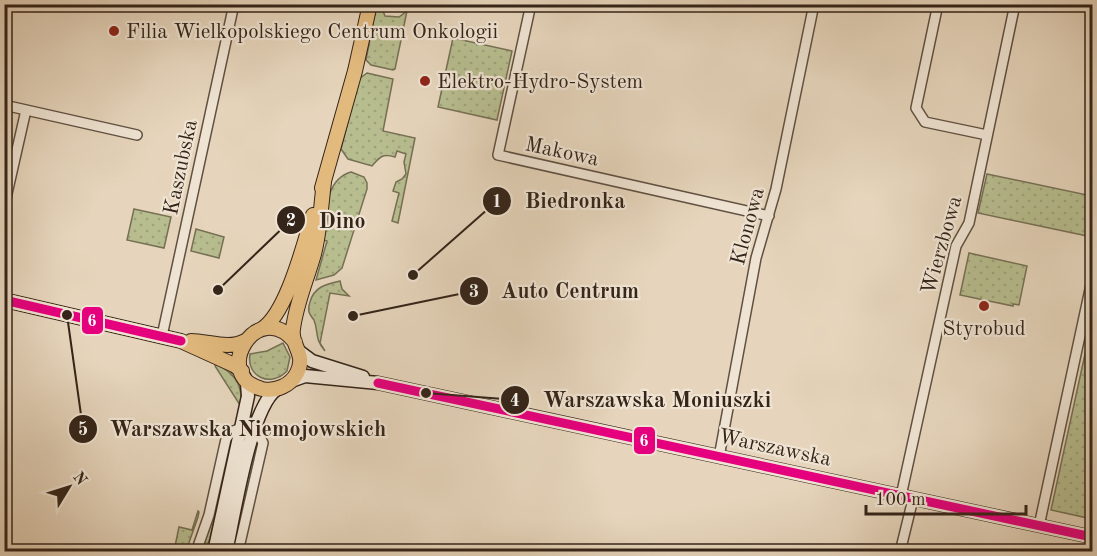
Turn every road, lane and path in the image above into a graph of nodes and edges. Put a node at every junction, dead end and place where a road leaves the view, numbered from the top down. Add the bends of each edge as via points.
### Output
1 (234, 4) edge
2 (370, 4) edge
3 (531, 4) edge
4 (814, 4) edge
5 (938, 4) edge
6 (1015, 4) edge
7 (4, 105) edge
8 (26, 110) junction
9 (138, 135) dead end
10 (987, 135) junction
11 (324, 182) junction
12 (4, 207) edge
13 (768, 216) junction
14 (1092, 280) edge
15 (4, 300) edge
16 (262, 329) junction
17 (162, 336) junction
18 (181, 340) junction
19 (245, 341) junction
20 (297, 347) junction
21 (243, 374) junction
22 (291, 381) junction
23 (378, 383) junction
24 (277, 389) junction
25 (255, 427) junction
26 (241, 428) junction
27 (719, 457) junction
28 (907, 497) junction
29 (1040, 526) junction
30 (1092, 537) edge
31 (196, 552) edge
32 (213, 552) edge
33 (226, 552) edge
34 (238, 552) edge
35 (900, 552) edge

1 - 17 street, Kaszubska
2 - 11 main road
3 - 13 street, Makowa via 498,155
4 - 13 street, Klonowa
5 - 10 street via 916,108 925,122
6 - 10 street, Wierzbowa
7 - 8 street
8 - 9 street
8 - 12 street
10 - 28 street, Wierzbowa via 969,223 956,246
11 - 16 main road via 284,298
11 - 20 main road via 315,251 292,330
13 - 27 street, Klonowa via 756,258
14 - 29 street
15 - 17 main road
16 - 19 main road
16 - 20 main road via 288,334
17 - 18 main road
18 - 19 main road via 231,345
18 - 21 main road via 234,365
19 - 21 main road via 239,356
20 - 22 main road via 299,368
20 - 23 main road, Warszawska via 312,361
21 - 24 main road via 261,389
21 - 26 main road via 248,396
22 - 23 main road, Warszawska via 305,376
22 - 24 main road
23 - 27 main road, Warszawska
24 - 25 main road via 267,398
25 - 33 main road
25 - 34 street via 263,442
26 - 31 street via 226,439 209,515
26 - 32 main road
27 - 28 main road, Warszawska
28 - 29 main road, Warszawska
28 - 35 street, Wierzbowa
29 - 30 main road, Warszawska

